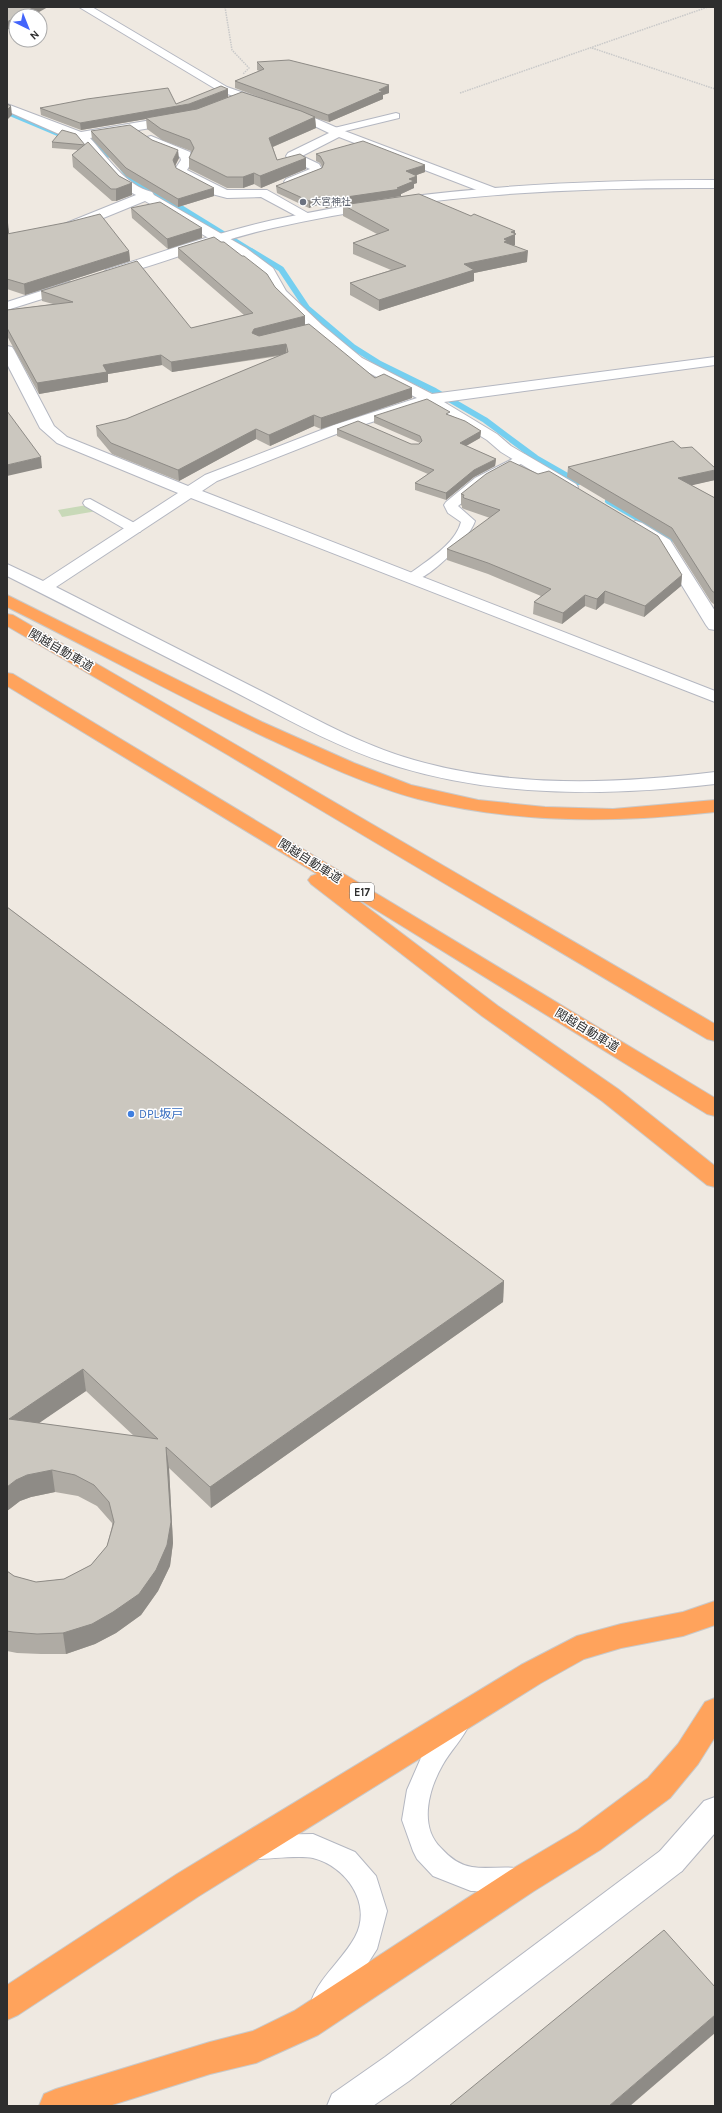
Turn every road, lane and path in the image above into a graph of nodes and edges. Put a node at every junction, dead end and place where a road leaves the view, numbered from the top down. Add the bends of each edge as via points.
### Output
1 (84, 7) edge
2 (225, 7) edge
3 (708, 7) edge
4 (591, 48) junction
5 (223, 89) junction
6 (715, 89) edge
7 (460, 93) dead end
8 (242, 97) junction
9 (224, 104) edge
10 (7, 107) edge
11 (396, 116) dead end
12 (184, 118) edge
13 (133, 127) junction
14 (336, 132) junction
15 (83, 139) junction
16 (715, 184) edge
17 (491, 191) junction
18 (263, 193) junction
19 (148, 195) junction
20 (307, 216) junction
21 (59, 229) edge
22 (224, 238) junction
23 (98, 277) edge
24 (83, 282) edge
25 (7, 306) edge
26 (316, 328) junction
27 (302, 331) edge
28 (7, 350) edge
29 (715, 361) edge
30 (438, 398) junction
31 (358, 422) junction
32 (379, 431) edge
33 (522, 458) junction
34 (190, 492) junction
35 (585, 496) edge
36 (90, 504) dead end
37 (624, 519) edge
38 (135, 528) junction
39 (7, 569) edge
40 (413, 578) junction
41 (44, 588) junction
42 (7, 600) edge
43 (7, 619) edge
44 (715, 625) edge
45 (7, 678) edge
46 (715, 696) edge
47 (715, 778) edge
48 (178, 780) junction
49 (715, 806) edge
50 (715, 1034) edge
51 (715, 1108) edge
52 (715, 1178) edge
53 (715, 1613) edge
54 (715, 1711) edge
55 (462, 1716) junction
56 (715, 1811) edge
57 (250, 1847) junction
58 (523, 1880) junction
59 (7, 2004) edge
60 (306, 2023) junction
61 (56, 2106) edge
62 (344, 2106) edge

1 - 5 street
2 - 5 path via 232,50 249,68
3 - 4 path
4 - 6 path
4 - 7 path
5 - 8 street
8 - 9 street
8 - 14 street via 306,118
10 - 15 street
11 - 14 lane
12 - 13 street
13 - 15 street
13 - 18 street via 157,144 186,155 187,160 181,172 216,191 227,194
14 - 17 street
14 - 18 street via 292,156 315,167 317,171
15 - 19 street via 125,184
16 - 17 street via 573,186
17 - 20 street via 441,195
18 - 20 street
19 - 21 street
19 - 22 street
20 - 22 street
22 - 23 street
22 - 26 street via 268,271 282,293
24 - 25 street
26 - 27 lane
26 - 30 street via 357,361
28 - 34 street via 48,428 62,440
29 - 30 street
30 - 31 street
30 - 33 street
31 - 32 lane
31 - 34 street via 227,471
33 - 35 street
33 - 40 lane via 480,481 451,505 452,510 468,520 468,528 459,539
34 - 38 street
34 - 40 street
36 - 38 lane
37 - 44 street via 664,543
38 - 41 street
39 - 41 street
40 - 46 street
41 - 47 street via 334,735 417,766 491,781 581,788 648,786
42 - 49 highway via 239,719 332,761 429,795 494,808 594,816
43 - 50 highway, 関越自動車道
45 - 48 highway, 関越自動車道 / E17
48 - 51 highway, 関越自動車道 / E17
48 - 52 highway via 320,881 490,1011 610,1095
53 - 55 highway via 683,1624 621,1636 576,1649
54 - 58 highway via 688,1754 659,1788 590,1840
55 - 57 highway
55 - 58 lane via 433,1758 419,1790 414,1820 426,1851 442,1867 471,1879
56 - 62 street via 671,1861 397,2069
57 - 59 highway
57 - 60 lane via 313,1846 346,1860 367,1885 374,1911 368,1940 349,1970
58 - 60 highway
60 - 61 highway via 256,2048 196,2063

